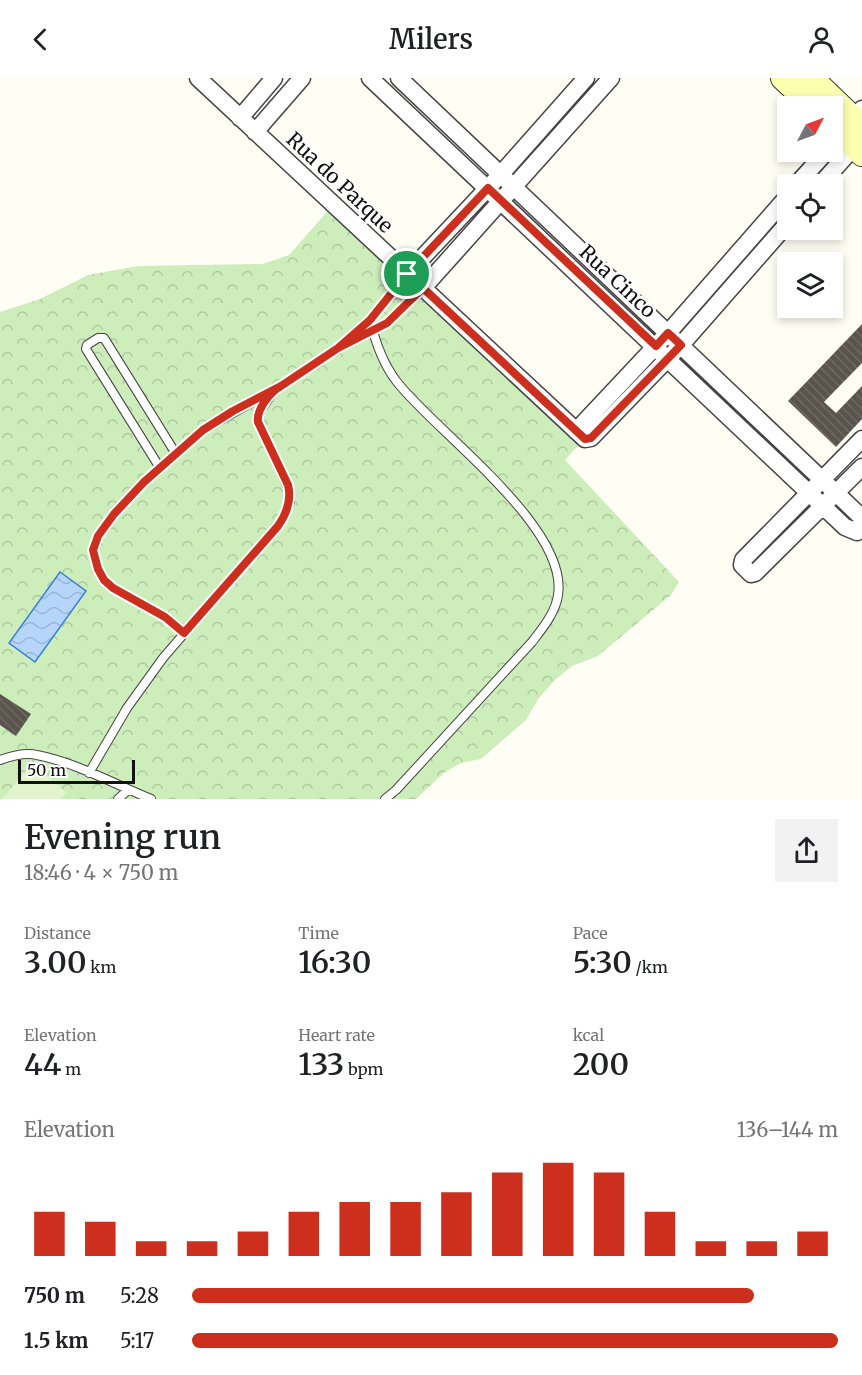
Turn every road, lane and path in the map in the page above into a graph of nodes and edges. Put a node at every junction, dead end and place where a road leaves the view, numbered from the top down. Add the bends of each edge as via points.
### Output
1 (198, 78) edge
2 (274, 78) edge
3 (302, 78) edge
4 (370, 78) edge
5 (399, 78) edge
6 (586, 78) edge
7 (611, 78) edge
8 (783, 78) edge
9 (811, 78) edge
10 (802, 96) edge
11 (561, 107) junction
12 (240, 118) junction
13 (574, 120) junction
14 (255, 132) junction
15 (849, 135) edge
16 (501, 174) junction
17 (808, 174) edge
18 (827, 174) edge
19 (488, 188) junction
20 (515, 188) junction
21 (502, 201) junction
22 (777, 211) edge
23 (777, 236) edge
24 (407, 274) junction
25 (423, 288) junction
26 (370, 320) junction
27 (372, 331) junction
28 (668, 333) junction
29 (681, 345) junction
30 (656, 346) junction
31 (338, 348) junction
32 (669, 359) junction
33 (276, 389) junction
34 (581, 435) junction
35 (862, 439) edge
36 (176, 454) junction
37 (862, 467) edge
38 (160, 468) junction
39 (823, 480) junction
40 (809, 492) junction
41 (836, 493) junction
42 (823, 506) junction
43 (862, 527) edge
44 (184, 633) junction
45 (0, 760) edge
46 (89, 773) junction
47 (128, 790) junction
48 (118, 799) edge
49 (151, 799) edge
50 (385, 799) edge

1 - 12 street, Rua do Parque
2 - 12 street
3 - 14 street
4 - 19 street, Rua Cinco
5 - 16 street, Rua Cinco
6 - 11 street
7 - 13 street
8 - 10 street
9 - 15 street
11 - 13 street
11 - 16 street
12 - 14 street, Rua do Parque
13 - 20 street
14 - 24 street, Rua do Parque
15 - 17 street
15 - 18 street
16 - 19 street
16 - 20 street, Rua Cinco
19 - 21 street, Rua Cinco
19 - 24 street
20 - 21 street
20 - 28 street, Rua Cinco
21 - 25 street
21 - 30 street, Rua Cinco
22 - 28 street
23 - 29 street
24 - 25 street, Rua do Parque
24 - 26 lane
25 - 27 lane via 396,316
25 - 34 street, Rua do Parque
26 - 27 lane
26 - 31 lane
27 - 31 lane
27 - 50 lane via 397,383 482,466 535,529 556,567 559,594 532,642
28 - 29 street, Rua Cinco
28 - 30 street
29 - 32 street
29 - 39 street, Rua Cinco
30 - 32 street, Rua Cinco
30 - 34 street
31 - 33 lane
32 - 34 street via 591,438
32 - 40 street, Rua Cinco
33 - 36 lane via 212,424
33 - 44 lane via 257,418 288,485 287,510 278,526
35 - 39 street
36 - 38 lane
36 - 38 lane via 104,338 87,345
37 - 41 street
38 - 44 lane via 114,514 93,550 98,569 113,588 165,617
39 - 40 street
39 - 41 street, Rua Cinco
40 - 42 street, Rua Cinco
40 - 42 street via 742,565 755,573
41 - 42 street
41 - 43 street, Rua Cinco via 860,516
42 - 43 street, Rua Cinco via 845,527 857,532
44 - 46 lane via 127,708
45 - 46 lane via 36,754
46 - 47 lane
47 - 48 lane
47 - 49 lane

